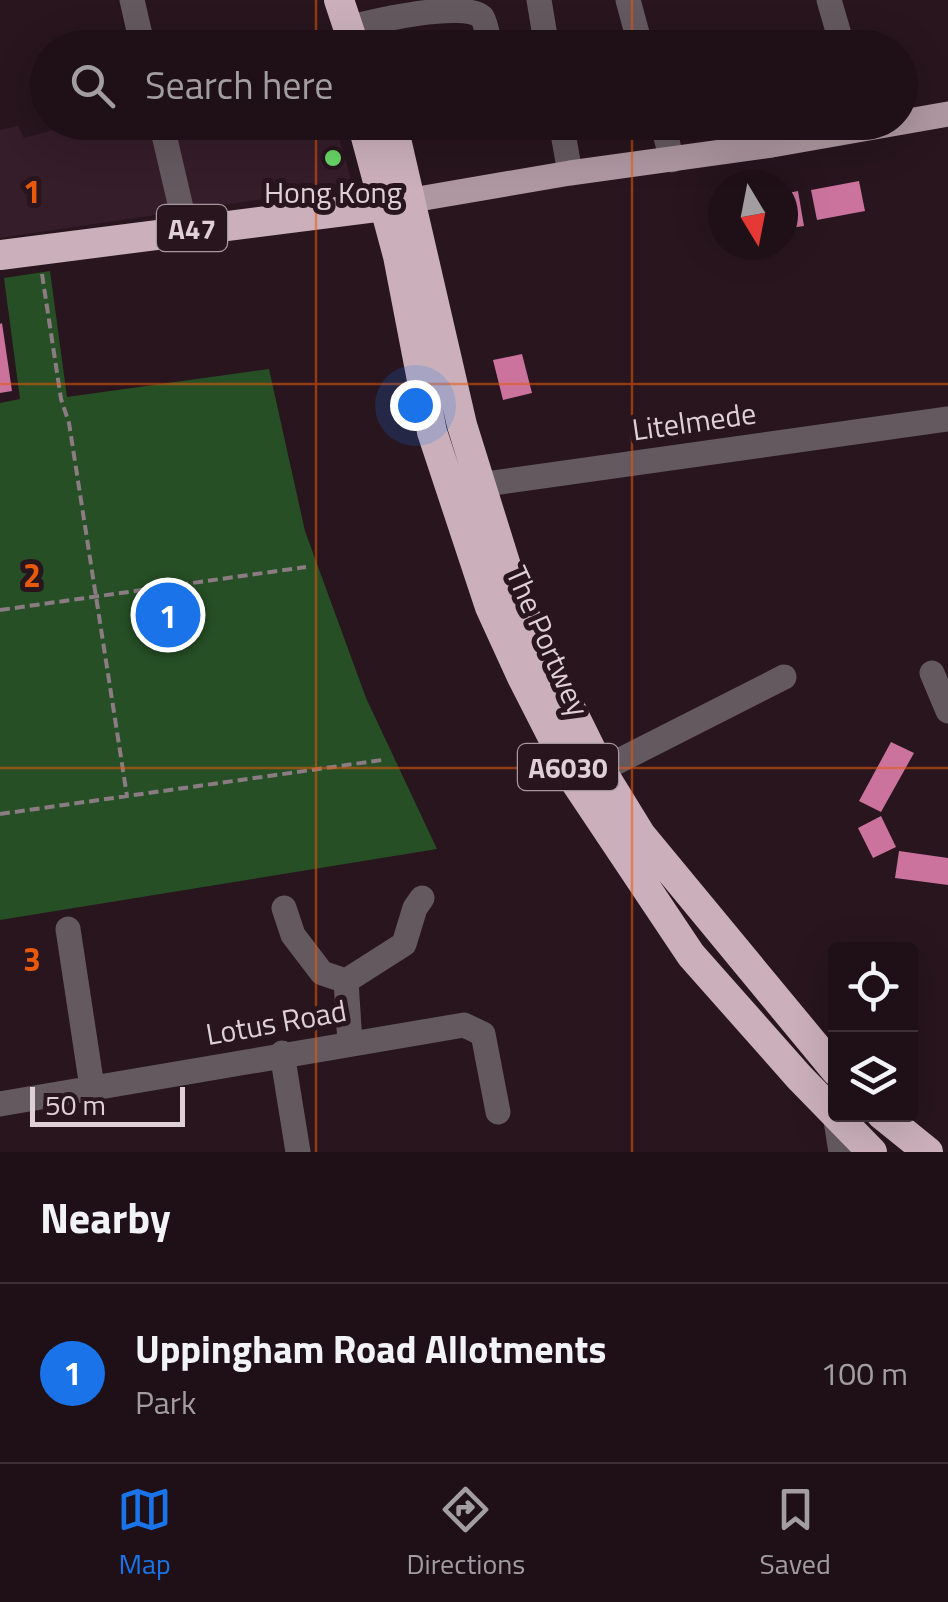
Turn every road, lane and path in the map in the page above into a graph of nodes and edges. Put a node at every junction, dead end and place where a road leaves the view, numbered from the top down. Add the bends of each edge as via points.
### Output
1 (132, 0) edge
2 (539, 0) edge
3 (628, 0) edge
4 (829, 0) edge
5 (347, 25) edge
6 (139, 30) edge
7 (486, 30) edge
8 (545, 30) edge
9 (636, 30) edge
10 (838, 30) edge
11 (948, 114) edge
12 (918, 118) edge
13 (164, 140) edge
14 (370, 140) edge
15 (393, 140) edge
16 (564, 140) edge
17 (667, 140) edge
18 (786, 140) edge
19 (672, 160) junction
20 (570, 173) junction
21 (397, 203) junction
22 (186, 229) junction
23 (38, 250) junction
24 (0, 255) edge
25 (948, 419) edge
26 (481, 483) junction
27 (450, 491) junction
28 (306, 567) dead end
29 (98, 596) junction
30 (0, 610) edge
31 (932, 674) dead end
32 (784, 677) dead end
33 (948, 710) edge
34 (382, 760) dead end
35 (601, 770) junction
36 (127, 796) junction
37 (0, 814) edge
38 (422, 898) dead end
39 (284, 908) dead end
40 (68, 929) dead end
41 (724, 934) junction
42 (691, 955) junction
43 (343, 975) junction
44 (350, 1042) junction
45 (282, 1054) junction
46 (828, 1061) edge
47 (92, 1087) junction
48 (503, 1093) dead end
49 (0, 1104) edge
50 (828, 1106) edge
51 (836, 1122) edge
52 (843, 1122) edge
53 (891, 1122) edge
54 (298, 1152) edge
55 (842, 1152) edge
56 (872, 1152) edge
57 (928, 1152) edge

1 - 6 street
2 - 8 street
3 - 9 street
4 - 10 street
5 - 7 street via 454,5 472,8
11 - 12 main road, A47
13 - 22 street
14 - 21 highway, The Portwey / A6030
15 - 21 highway, The Portwey
16 - 20 street
17 - 19 street
18 - 19 main road, A47
19 - 20 main road, A47
20 - 21 main road, A47
21 - 22 highway, A47
21 - 26 highway, The Portwey
21 - 27 highway, The Portwey / A6030 via 398,256
22 - 23 highway, A47
23 - 24 highway, A47
23 - 29 path
25 - 26 street, Litelmede
26 - 27 street, Litelmede
26 - 35 highway, The Portwey via 516,598
27 - 42 highway, The Portwey / A6030 via 490,608 576,783
28 - 29 path
29 - 30 path
29 - 36 path
31 - 33 street
32 - 35 street
34 - 36 path
35 - 41 highway, The Portwey via 641,835
36 - 37 path
38 - 43 street via 404,944
39 - 43 street via 293,935
40 - 47 street via 84,961
41 - 42 street
41 - 46 highway, The Portwey
42 - 50 highway, The Portwey / A6030
43 - 44 street
44 - 45 street, Lotus Road
44 - 48 street, Lotus Road via 464,1025 483,1034
45 - 47 street, Lotus Road
45 - 54 street
47 - 49 street, Lotus Road
51 - 55 street
52 - 56 highway, The Portwey / A6030
53 - 57 highway

